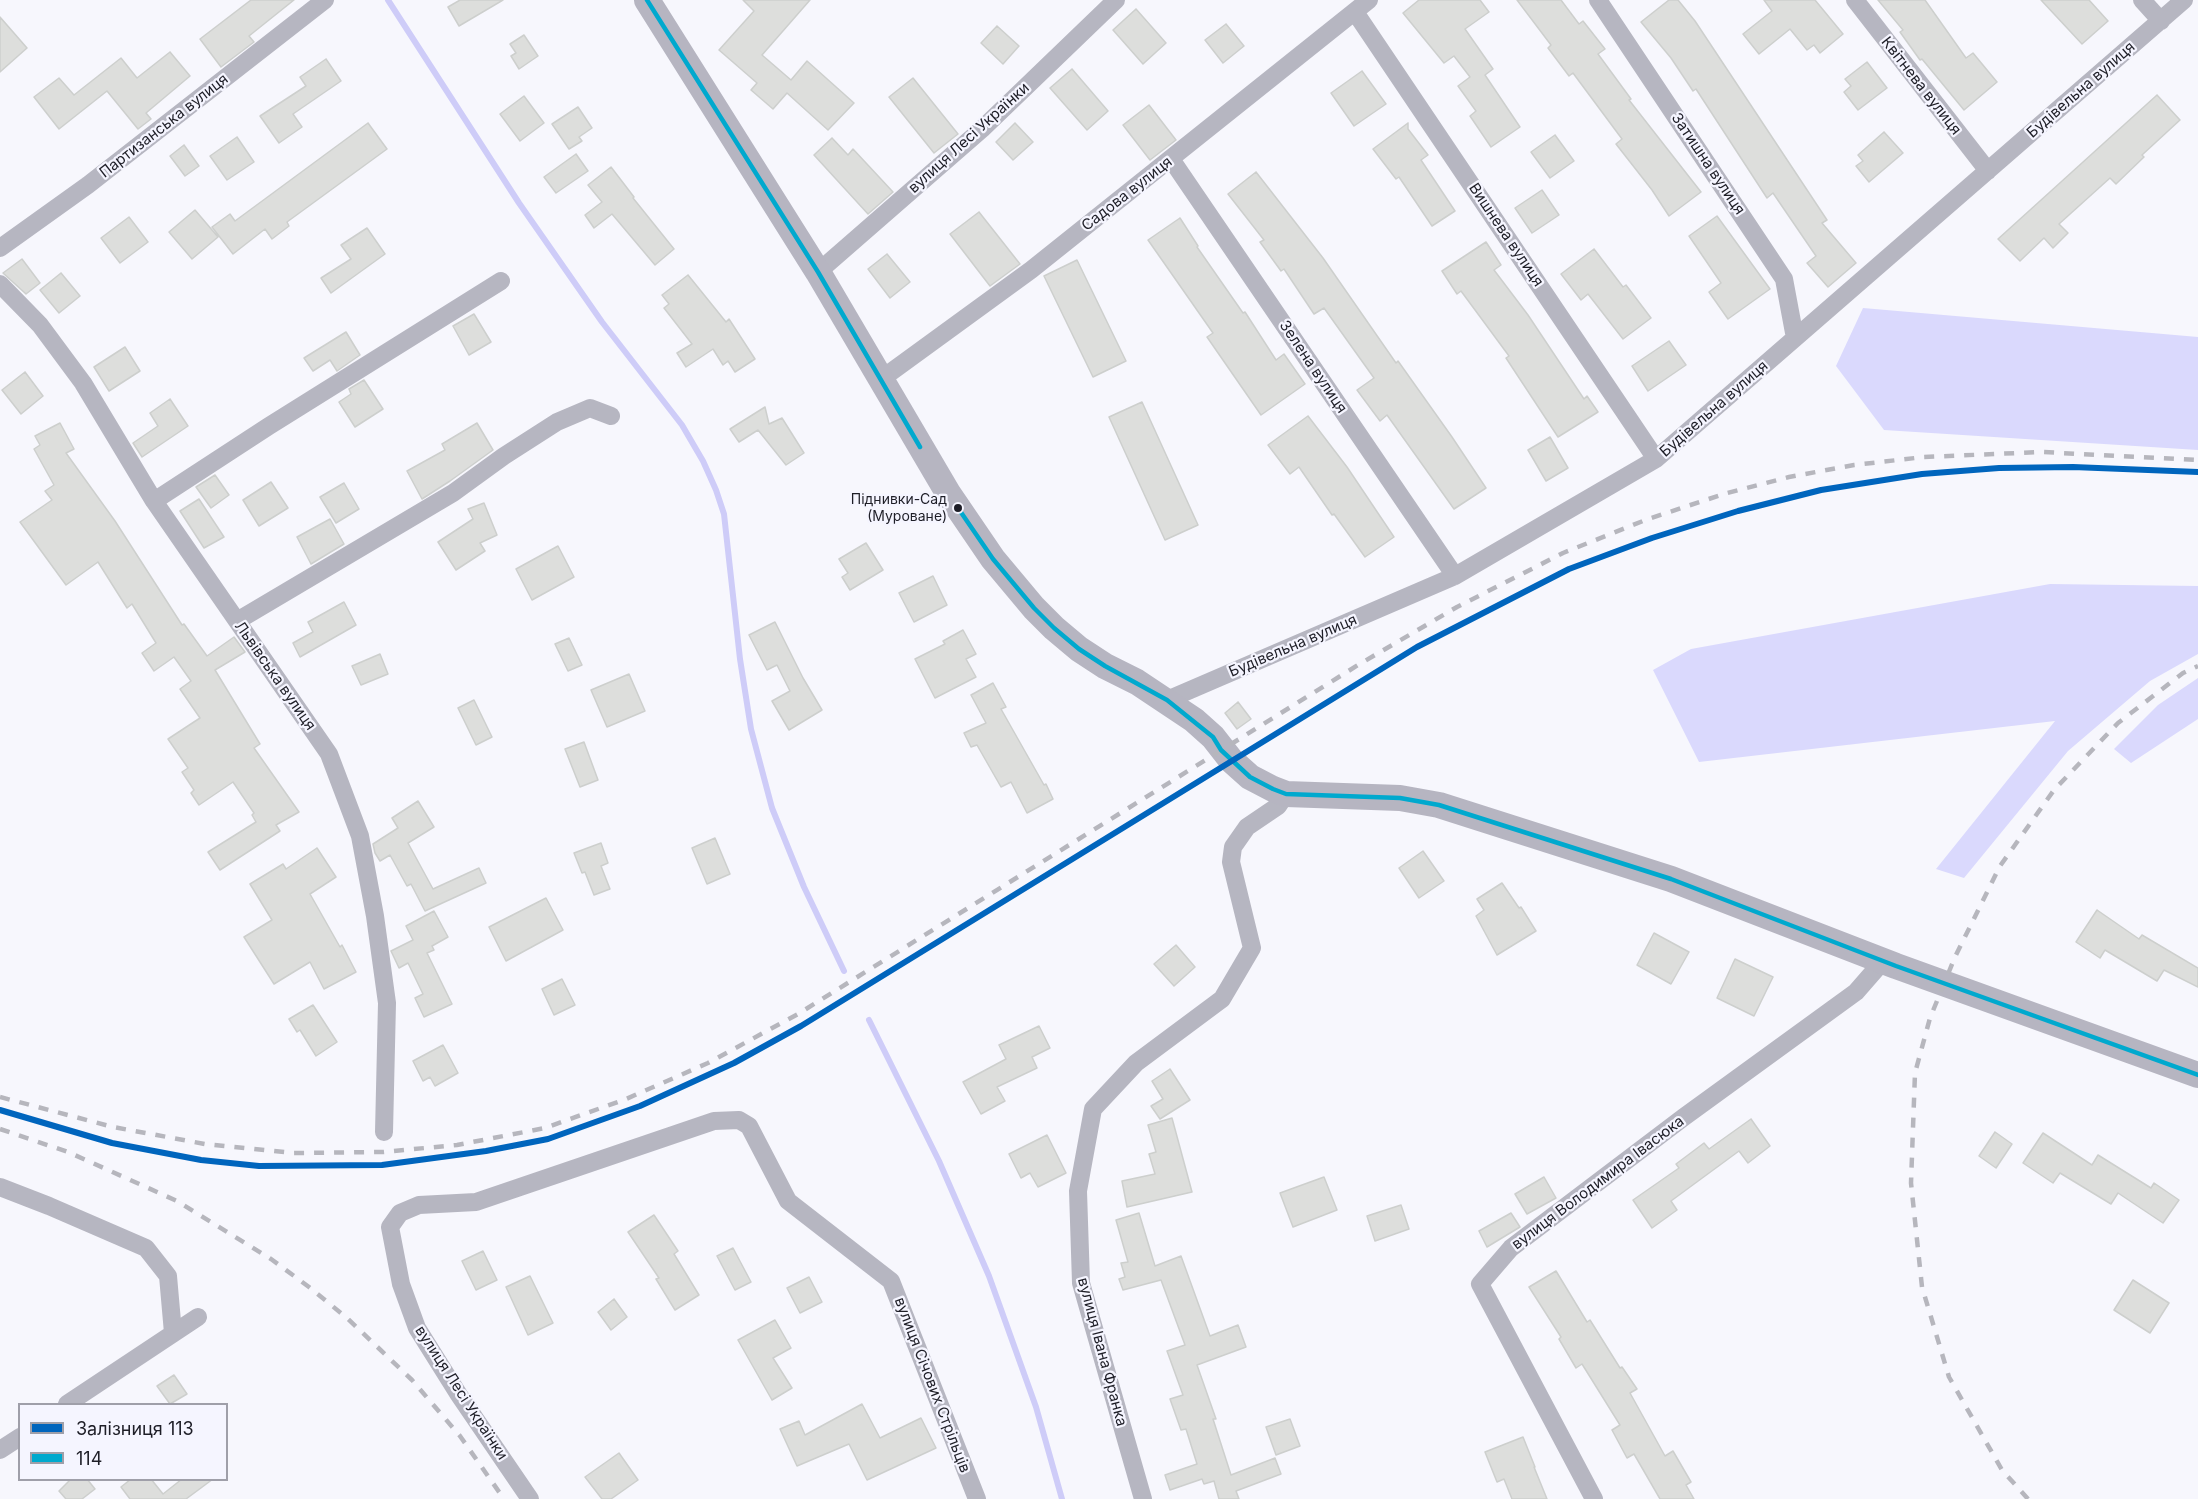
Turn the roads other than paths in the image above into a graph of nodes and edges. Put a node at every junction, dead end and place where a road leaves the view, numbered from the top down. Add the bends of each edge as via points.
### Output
1 (325, 0) edge
2 (647, 0) edge
3 (1116, 0) edge
4 (1598, 0) edge
5 (1855, 0) edge
6 (2142, 0) edge
7 (2184, 0) edge
8 (1362, 6) edge
9 (2161, 21) junction
10 (1171, 159) junction
11 (1988, 171) junction
12 (0, 248) edge
13 (818, 272) junction
14 (501, 281) dead end
15 (0, 284) edge
16 (1795, 338) junction
17 (880, 380) junction
18 (611, 416) dead end
19 (1656, 459) junction
20 (154, 501) junction
21 (1455, 576) junction
22 (237, 621) junction
23 (1167, 700) junction
24 (1286, 794) junction
25 (1890, 963) junction
26 (2198, 1075) edge
27 (739, 1120) joint
28 (384, 1132) dead end
29 (0, 1187) edge
30 (198, 1317) dead end
31 (173, 1333) junction
32 (68, 1403) edge
33 (18, 1438) edge
34 (0, 1450) edge
35 (530, 1499) edge
36 (977, 1499) edge
37 (1143, 1499) edge
38 (1594, 1499) edge

1 - 12 street, Партизанська вулиця via 88,185
2 - 13 street
3 - 13 street, вулиця Лесі Українки via 982,129
4 - 16 street, Затишна вулиця via 1784,279
5 - 11 street, Квітнева вулиця
6 - 9 street
7 - 9 street, Будівельна вулиця
8 - 10 street, Садова вулиця
8 - 19 street, Вишнева вулиця
9 - 11 street, Будівельна вулиця
10 - 17 street, Садова вулиця via 1030,270
10 - 21 street, Зелена вулиця
11 - 16 street, Будівельна вулиця
13 - 17 street
14 - 20 street
15 - 20 street, Львівська вулиця via 40,325 83,383
16 - 19 street, Будівельна вулиця
17 - 23 street via 958,508 1034,608 1079,649
18 - 22 street via 590,408 557,422 453,493
19 - 21 street, Будівельна вулиця
20 - 22 street, Львівська вулиця
21 - 23 street, Будівельна вулиця
22 - 28 street, Львівська вулиця via 329,754 360,836 387,1003
23 - 24 street via 1213,737 1250,777
24 - 25 street via 1400,798 1439,805 1671,879
24 - 37 street, вулиця Івана Франка via 1278,806 1247,827 1233,847 1231,862 1252,948 1222,999 1136,1063 1093,1109 1078,1191 1081,1283
25 - 26 street
25 - 38 street, вулиця Володимира Івасюка via 1511,1248 1480,1284
27 - 35 street, вулиця Лесі Українки via 714,1121 476,1202 419,1205 400,1213 390,1227 401,1284 417,1328
27 - 36 street, вулиця Січових Стрільців via 749,1126 788,1202 891,1281
29 - 31 street via 146,1248 168,1276
30 - 31 street
31 - 32 street
33 - 34 street

